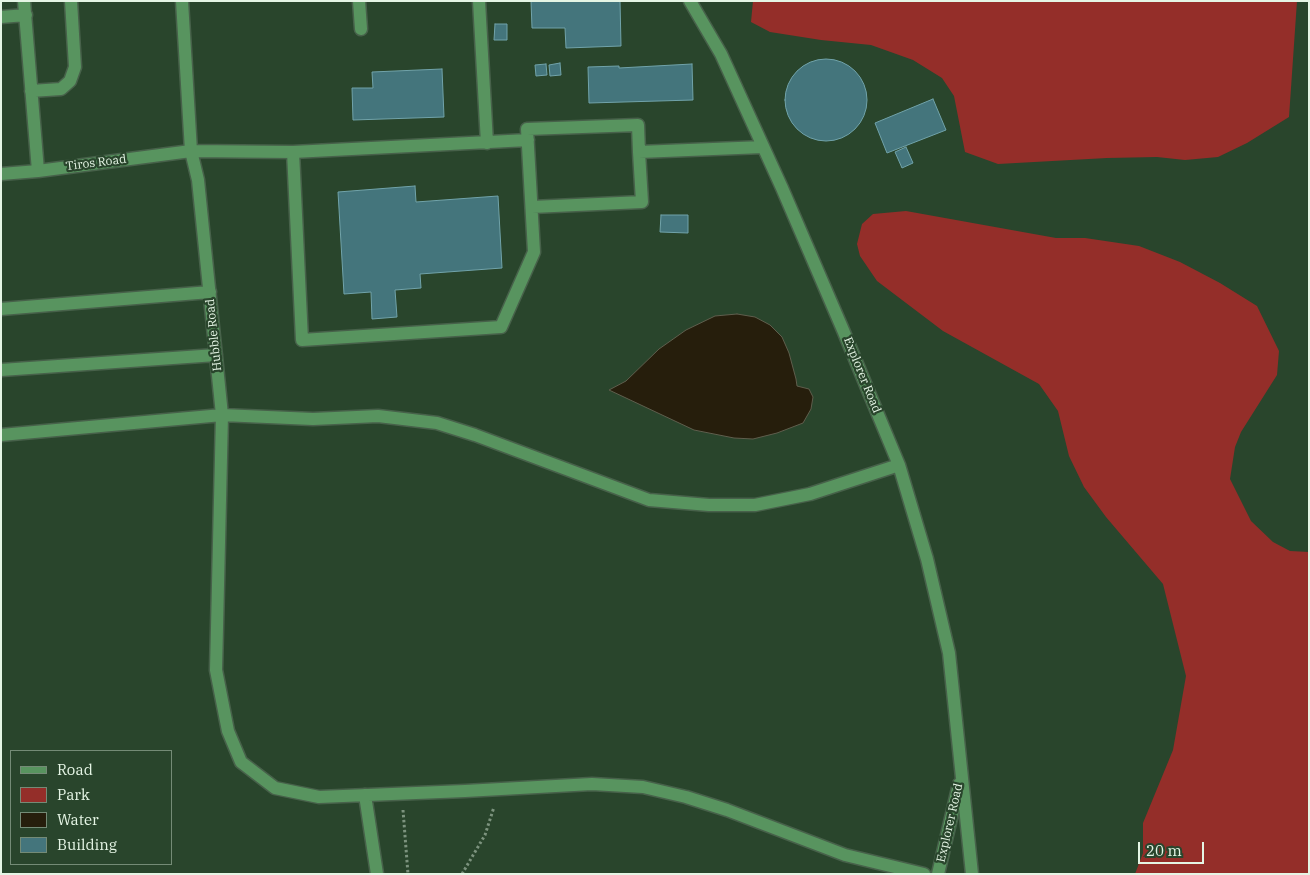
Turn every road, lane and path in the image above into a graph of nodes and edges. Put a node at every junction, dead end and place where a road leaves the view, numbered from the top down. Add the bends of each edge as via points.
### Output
1 (24, 1) edge
2 (71, 1) edge
3 (182, 1) edge
4 (359, 1) edge
5 (479, 1) edge
6 (690, 1) edge
7 (26, 15) junction
8 (1, 17) edge
9 (361, 29) dead end
10 (31, 91) junction
11 (528, 140) junction
12 (487, 142) junction
13 (763, 147) junction
14 (191, 151) junction
15 (293, 152) junction
16 (639, 152) junction
17 (38, 171) junction
18 (1, 174) edge
19 (532, 206) junction
20 (210, 292) junction
21 (1, 309) edge
22 (216, 355) junction
23 (1, 370) edge
24 (222, 415) junction
25 (1, 435) edge
26 (899, 464) junction
27 (961, 772) junction
28 (365, 795) junction
29 (379, 795) junction
30 (496, 801) dead end
31 (377, 874) edge
32 (408, 874) edge
33 (462, 874) edge
34 (924, 874) edge
35 (938, 874) edge
36 (972, 874) edge

1 - 7 street
2 - 10 street via 75,67 70,81 61,89
3 - 14 street, Hubble Road
4 - 9 street
5 - 12 street
6 - 13 street, Explorer Road via 721,54
7 - 8 street
7 - 10 street
10 - 17 street
11 - 12 street, Tiros Road
11 - 16 street via 527,129 638,125
11 - 19 street
12 - 15 street, Tiros Road
13 - 16 street
13 - 26 street, Explorer Road
14 - 15 street, Tiros Road
14 - 17 street, Tiros Road
14 - 20 street, Hubble Road via 198,180
15 - 19 street via 302,340 501,326 534,252
16 - 19 street via 642,202
17 - 18 street, Tiros Road
20 - 21 street
20 - 22 street, Hubble Road
22 - 23 street
22 - 24 street, Hubble Road
24 - 25 street
24 - 26 street via 313,419 378,416 437,424 649,500 708,505 755,505 810,494
24 - 28 street, Hubble Road via 216,670 228,731 241,762 275,788 319,797
26 - 27 street, Explorer Road via 927,560 949,653
27 - 35 street, Explorer Road
27 - 36 street, Explorer Road
28 - 29 street, Hubble Road
28 - 31 street
29 - 32 path via 396,808 402,808
29 - 34 street, Hubble Road via 592,784 642,787 727,810 845,855
30 - 33 path via 485,835

